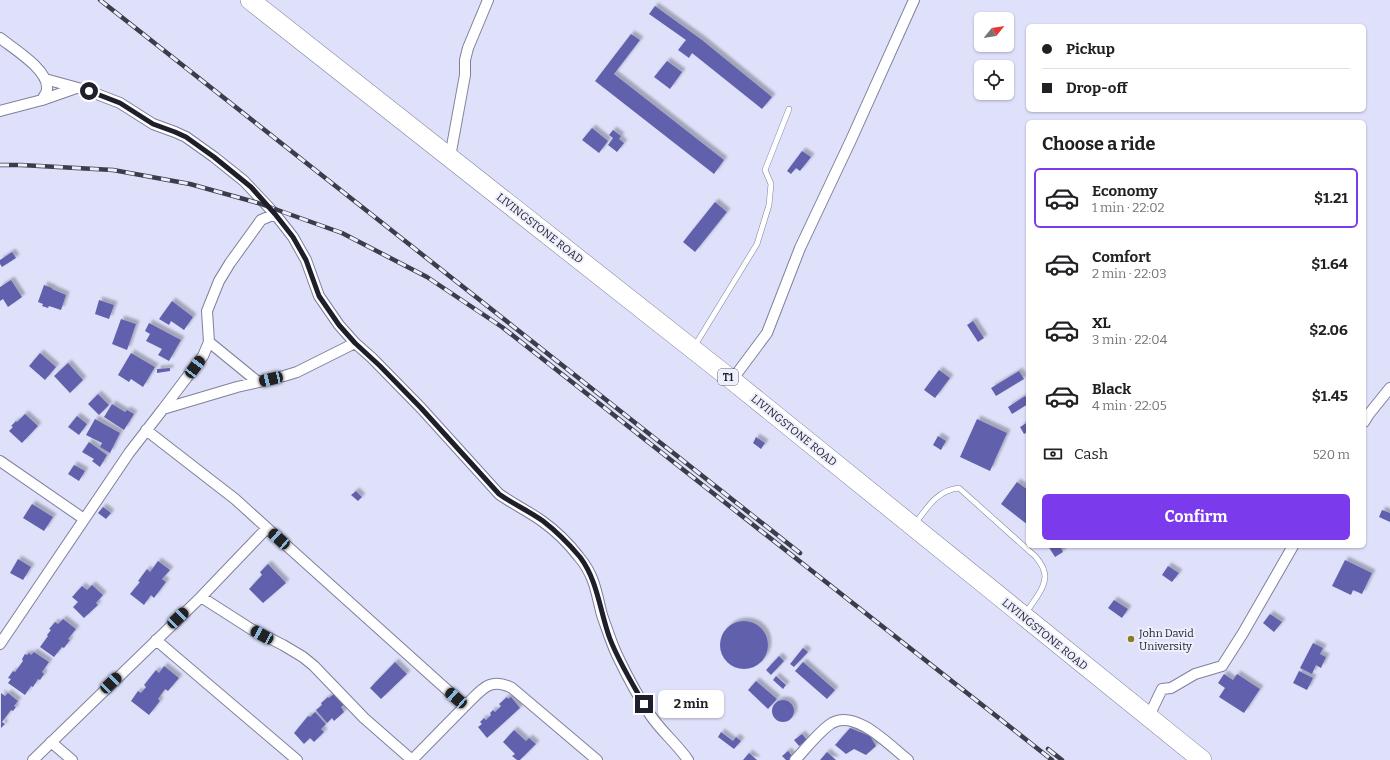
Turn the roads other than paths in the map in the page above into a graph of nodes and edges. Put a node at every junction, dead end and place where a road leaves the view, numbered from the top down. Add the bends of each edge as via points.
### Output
1 (250, 0) edge
2 (488, 0) edge
3 (914, 0) edge
4 (0, 38) edge
5 (45, 79) junction
6 (76, 88) junction
7 (42, 100) junction
8 (789, 108) dead end
9 (0, 111) edge
10 (450, 157) junction
11 (275, 214) junction
12 (209, 342) junction
13 (355, 343) junction
14 (693, 349) junction
15 (732, 380) junction
16 (258, 382) junction
17 (1390, 388) edge
18 (163, 409) junction
19 (1366, 419) edge
20 (146, 430) junction
21 (0, 461) edge
22 (84, 519) junction
23 (913, 527) junction
24 (267, 528) junction
25 (1292, 548) edge
26 (201, 596) junction
27 (1024, 616) junction
28 (156, 640) junction
29 (0, 644) edge
30 (466, 706) junction
31 (1148, 718) junction
32 (52, 742) junction
33 (33, 760) edge
34 (72, 760) edge
35 (297, 760) edge
36 (412, 760) edge
37 (597, 760) edge
38 (688, 760) edge
39 (795, 760) edge
40 (908, 760) edge
41 (1202, 760) edge

1 - 10 highway, LIVINGSTONE ROAD / T1
2 - 10 street via 465,60 466,74
3 - 15 street via 800,248 767,334
4 - 5 street via 40,70
5 - 6 street
5 - 7 street via 47,90
6 - 7 street
6 - 11 street via 120,103 153,124 186,137 244,181
7 - 9 street
8 - 14 lane via 765,170 771,184 769,205 757,244
10 - 14 highway, LIVINGSTONE ROAD / T1
11 - 12 street via 261,220 224,271 207,311
11 - 13 street via 301,250 322,302
12 - 16 street
12 - 18 street via 203,356
13 - 16 street via 297,372
13 - 38 street via 427,413 499,494 541,520 580,558 594,582 611,640 633,685 651,716
14 - 15 highway, LIVINGSTONE ROAD / T1
15 - 23 highway, LIVINGSTONE ROAD / T1
16 - 18 street
17 - 19 street
18 - 20 street
20 - 22 street
20 - 24 street via 236,499
21 - 22 street
22 - 29 street
23 - 27 highway, LIVINGSTONE ROAD / T1
23 - 27 lane via 935,498 951,488 959,488 1036,557 1044,570 1046,579
24 - 26 street
24 - 30 street
25 - 31 street via 1222,666 1194,674 1171,688 1162,689
26 - 28 street
26 - 36 street via 251,629 303,657 364,718
27 - 31 highway, LIVINGSTONE ROAD / T1
28 - 32 street
28 - 35 street
30 - 36 street
30 - 37 street via 486,687 499,682 504,684
31 - 41 highway, LIVINGSTONE ROAD / T1
32 - 33 street
32 - 34 street
39 - 40 street via 825,728 839,720 847,719 865,726

